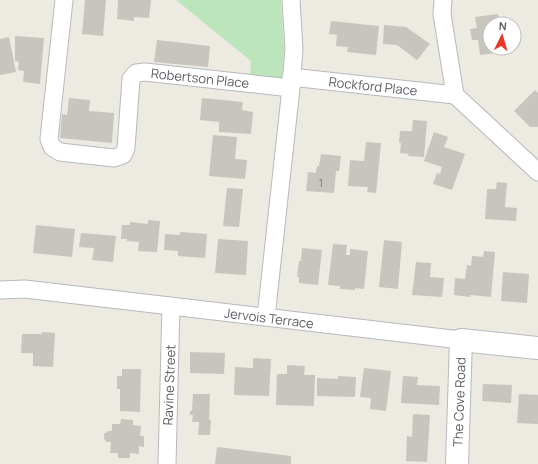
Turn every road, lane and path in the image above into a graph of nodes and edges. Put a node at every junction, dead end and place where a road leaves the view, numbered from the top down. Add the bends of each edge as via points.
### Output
1 (64, 0) edge
2 (291, 0) edge
3 (443, 0) edge
4 (291, 82) junction
5 (455, 95) junction
6 (538, 172) edge
7 (0, 284) edge
8 (25, 289) junction
9 (0, 290) edge
10 (172, 306) junction
11 (266, 317) junction
12 (461, 340) junction
13 (538, 348) edge
14 (166, 464) edge
15 (457, 464) edge

1 - 4 street, Robertson Place via 49,139 52,147 60,152 114,158 122,155 126,148 132,79 136,73
2 - 4 street via 294,49
3 - 5 street via 442,14
4 - 5 street, Rockford Place
4 - 11 street
5 - 6 street
7 - 8 street
8 - 9 street, Jervois Terrace
8 - 10 street, Jervois Terrace
10 - 11 street, Jervois Terrace
10 - 14 street, Ravine Street
11 - 12 street, Jervois Terrace
12 - 13 street, Jervois Terrace
12 - 15 street, The Cove Road

